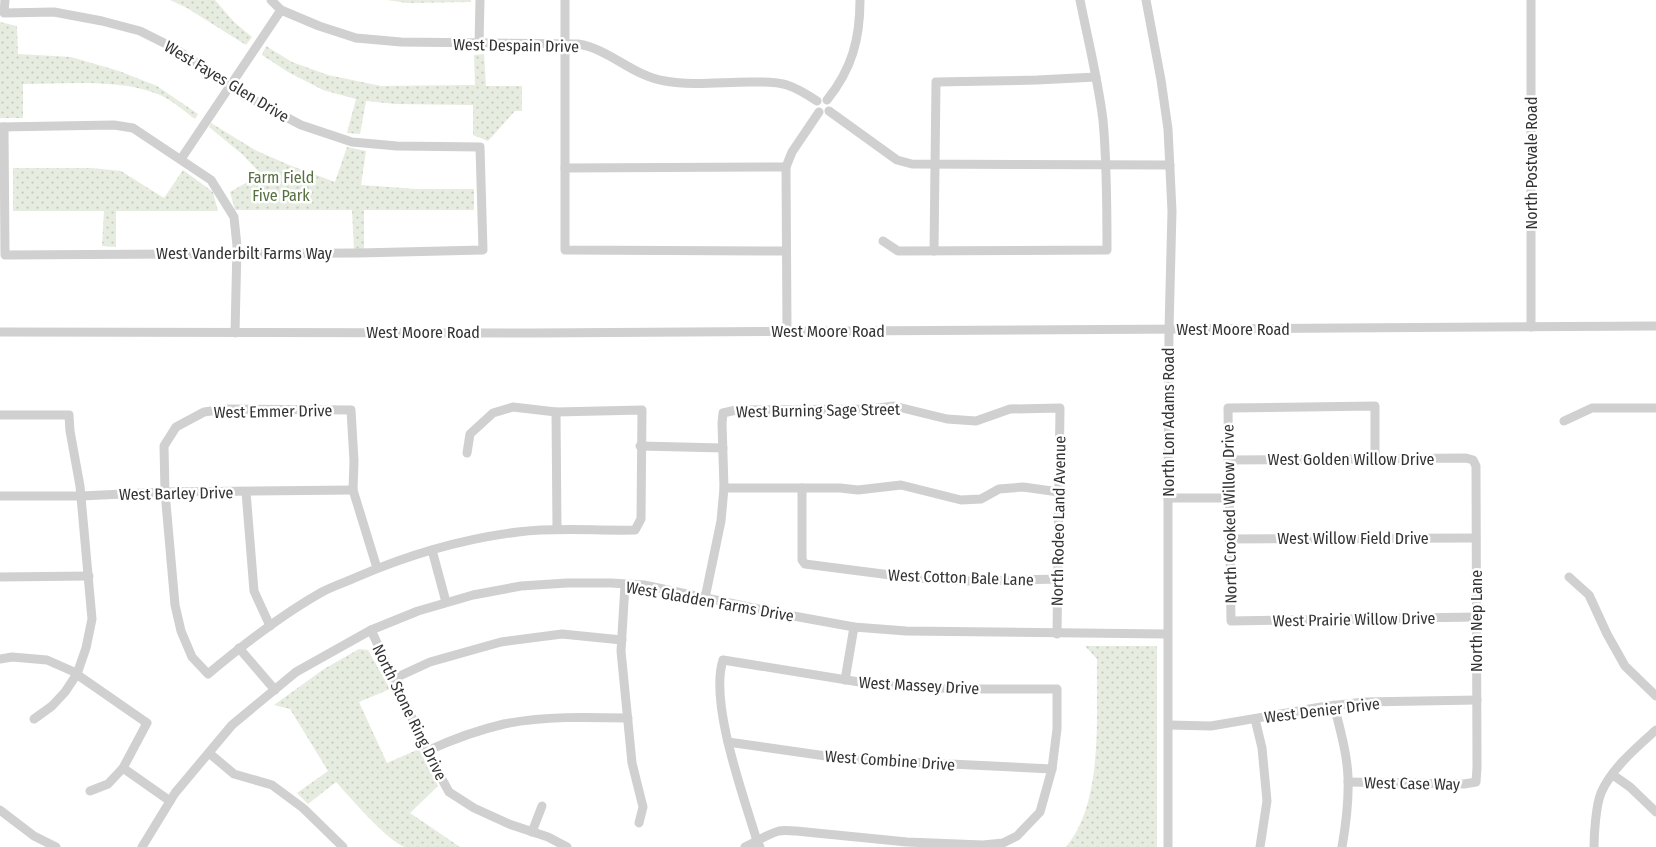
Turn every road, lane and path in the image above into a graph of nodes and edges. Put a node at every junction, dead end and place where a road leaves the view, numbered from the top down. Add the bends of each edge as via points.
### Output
1 (5, 0) edge
2 (271, 0) edge
3 (480, 0) edge
4 (565, 0) edge
5 (860, 0) edge
6 (1080, 0) edge
7 (1146, 0) edge
8 (1531, 0) edge
9 (281, 10) junction
10 (479, 44) junction
11 (565, 44) junction
12 (1096, 77) junction
13 (230, 85) junction
14 (827, 100) junction
15 (818, 101) junction
16 (829, 111) junction
17 (818, 112) junction
18 (2, 127) edge
19 (181, 159) junction
20 (935, 165) junction
21 (1106, 165) junction
22 (1170, 165) junction
23 (786, 167) junction
24 (565, 168) junction
25 (883, 241) dead end
26 (483, 250) joint
27 (786, 251) junction
28 (934, 251) junction
29 (237, 253) junction
30 (1656, 326) edge
31 (1531, 327) junction
32 (1169, 329) junction
33 (787, 331) junction
34 (0, 332) edge
35 (235, 333) junction
36 (1060, 408) joint
37 (1656, 408) edge
38 (556, 412) junction
39 (0, 415) edge
40 (1564, 421) dead end
41 (640, 446) junction
42 (723, 448) junction
43 (467, 453) dead end
44 (1375, 459) junction
45 (1228, 460) junction
46 (1473, 460) joint
47 (724, 488) junction
48 (802, 488) junction
49 (353, 490) junction
50 (165, 492) junction
51 (246, 492) junction
52 (1059, 492) junction
53 (0, 496) edge
54 (81, 496) junction
55 (1168, 498) junction
56 (1229, 498) junction
57 (557, 529) junction
58 (1476, 538) junction
59 (1229, 539) junction
60 (432, 550) junction
61 (377, 568) junction
62 (88, 576) junction
63 (0, 577) edge
64 (1569, 577) dead end
65 (1058, 579) junction
66 (625, 585) junction
67 (705, 598) junction
68 (446, 602) junction
69 (1476, 617) junction
70 (1231, 620) joint
71 (270, 626) junction
72 (854, 627) junction
73 (370, 630) junction
74 (1056, 634) junction
75 (1167, 634) junction
76 (622, 640) junction
77 (239, 648) junction
78 (0, 659) edge
79 (77, 674) junction
80 (393, 679) junction
81 (845, 680) junction
82 (275, 690) junction
83 (1656, 696) edge
84 (1477, 700) junction
85 (1334, 705) junction
86 (628, 718) junction
87 (34, 719) dead end
88 (1255, 719) junction
89 (1169, 726) junction
90 (1656, 730) edge
91 (728, 742) junction
92 (427, 751) junction
93 (209, 754) junction
94 (123, 768) junction
95 (1052, 769) junction
96 (1612, 775) junction
97 (1348, 782) junction
98 (1476, 782) joint
99 (90, 791) dead end
100 (170, 801) junction
101 (542, 806) dead end
102 (0, 810) edge
103 (1656, 812) edge
104 (639, 823) dead end
105 (532, 832) junction
106 (759, 844) edge
107 (56, 847) edge
108 (142, 847) edge
109 (343, 847) edge
110 (567, 847) edge
111 (745, 847) edge
112 (1168, 847) edge
113 (1260, 847) edge
114 (1342, 847) edge
115 (1594, 847) edge

1 - 13 street, West Fayes Glen Drive via 4,13 54,12 140,31 174,48
2 - 9 street, West Despain Drive
3 - 10 street
4 - 11 street
5 - 14 street via 859,30 853,57
6 - 12 street
7 - 22 street, North Lon Adams Road via 1161,80
8 - 31 street, North Postvale Road
9 - 10 street, West Despain Drive via 356,38
9 - 13 street
10 - 11 street, West Despain Drive
11 - 15 street, West Despain Drive via 592,46 647,77 666,82 785,84
11 - 24 street
12 - 20 street via 936,82
12 - 21 street
13 - 19 street
13 - 26 street, West Fayes Glen Drive via 301,125 352,142 480,147
14 - 15 street
14 - 16 street via 831,106
15 - 17 street
16 - 17 street
16 - 20 street via 897,160
17 - 23 street
18 - 19 street via 114,124 133,128
18 - 29 street, West Vanderbilt Farms Way via 5,255
19 - 29 street via 211,180 234,217
20 - 21 street
20 - 28 street
21 - 22 street
21 - 28 street via 1107,250
22 - 32 street, North Lon Adams Road
23 - 24 street
23 - 27 street
24 - 27 street via 565,250
25 - 28 street via 898,251
26 - 29 street, West Vanderbilt Farms Way
27 - 33 street
29 - 35 street
30 - 31 street, West Moore Road
31 - 32 street, West Moore Road
32 - 33 street, West Moore Road
32 - 55 street, North Lon Adams Road
33 - 35 street, West Moore Road
34 - 35 street, West Moore Road
36 - 42 street, West Burning Sage Street via 1010,409 976,421 947,419 894,406 736,410 723,412
36 - 52 street, North Rodeo Land Avenue
37 - 40 street via 1592,408
38 - 41 street via 642,410
38 - 43 street via 513,407 492,413 470,434
38 - 57 street
39 - 54 street via 69,415
41 - 42 street
41 - 57 street via 641,519 635,530
42 - 47 street
44 - 45 street, West Golden Willow Drive
44 - 45 street, North Crooked Willow Drive via 1375,406 1228,408
44 - 46 street, West Golden Willow Drive
45 - 56 street, North Crooked Willow Drive
46 - 58 street, North Nep Lane via 1476,466
47 - 48 street
47 - 67 street via 721,521
48 - 52 street via 858,490 901,485 961,500 981,499 999,489 1023,487
48 - 65 street, West Cotton Bale Lane via 802,560 805,564 914,578 970,581
49 - 50 street, West Emmer Drive via 351,410 226,409 204,412 176,427 164,446
49 - 51 street, West Barley Drive
49 - 61 street
50 - 51 street, West Barley Drive
50 - 54 street, West Barley Drive
50 - 77 street, West Emmer Drive via 175,605 181,631 192,656 208,674
51 - 71 street via 254,590
52 - 65 street, North Rodeo Land Avenue
53 - 54 street, West Barley Drive
54 - 62 street
55 - 56 street
55 - 75 street, North Lon Adams Road
56 - 59 street, North Crooked Willow Drive
57 - 60 street via 518,532
58 - 59 street, West Willow Field Drive
58 - 69 street, North Nep Lane
59 - 70 street, North Crooked Willow Drive
60 - 61 street
60 - 68 street
61 - 71 street via 323,591
62 - 63 street
62 - 79 street via 92,619
64 - 83 street via 1589,595 1625,666
65 - 74 street, North Rodeo Land Avenue
66 - 67 street, West Gladden Farms Drive via 644,585
66 - 68 street, West Gladden Farms Drive via 567,583 521,586
66 - 76 street
67 - 72 street, West Gladden Farms Drive
68 - 73 street, West Gladden Farms Drive
69 - 70 street, West Prairie Willow Drive
69 - 84 street, North Nep Lane
71 - 77 street
72 - 74 street, West Gladden Farms Drive
72 - 81 street
73 - 80 street, North Stone Ring Drive
73 - 82 street, West Gladden Farms Drive via 296,672
74 - 75 street, West Gladden Farms Drive
75 - 89 street, North Lon Adams Road
76 - 80 street via 562,634 501,642 430,662
76 - 86 street
77 - 82 street
78 - 79 street via 47,660
79 - 87 street via 52,706
79 - 94 street via 147,723
80 - 92 street, North Stone Ring Drive
81 - 91 street, West Massey Drive via 723,660 719,672 720,693
81 - 95 street, West Massey Drive via 884,686 1057,689
82 - 93 street, West Gladden Farms Drive via 232,725
84 - 85 street, West Denier Drive
84 - 98 street, North Nep Lane
85 - 88 street, West Denier Drive
85 - 97 street via 1344,743
86 - 92 street via 567,717 504,724
86 - 104 street via 632,763 643,807
88 - 89 street, West Denier Drive via 1211,726
88 - 113 street via 1262,748 1267,801
89 - 112 street, North Lon Adams Road
90 - 96 street via 1621,762
91 - 95 street, West Combine Drive via 847,759
91 - 106 street
92 - 105 street, North Stone Ring Drive via 449,792 474,808
93 - 100 street, West Gladden Farms Drive
93 - 109 street via 234,774 272,785 303,808
94 - 99 street via 108,784
94 - 100 street
95 - 106 street via 1040,812 1017,836 1003,843 907,842 796,831 779,832
96 - 103 street
96 - 115 street via 1600,794
97 - 98 street, West Case Way
97 - 114 street
100 - 108 street, West Gladden Farms Drive
101 - 105 street
102 - 107 street via 34,836
105 - 110 street, North Stone Ring Drive
106 - 111 street

